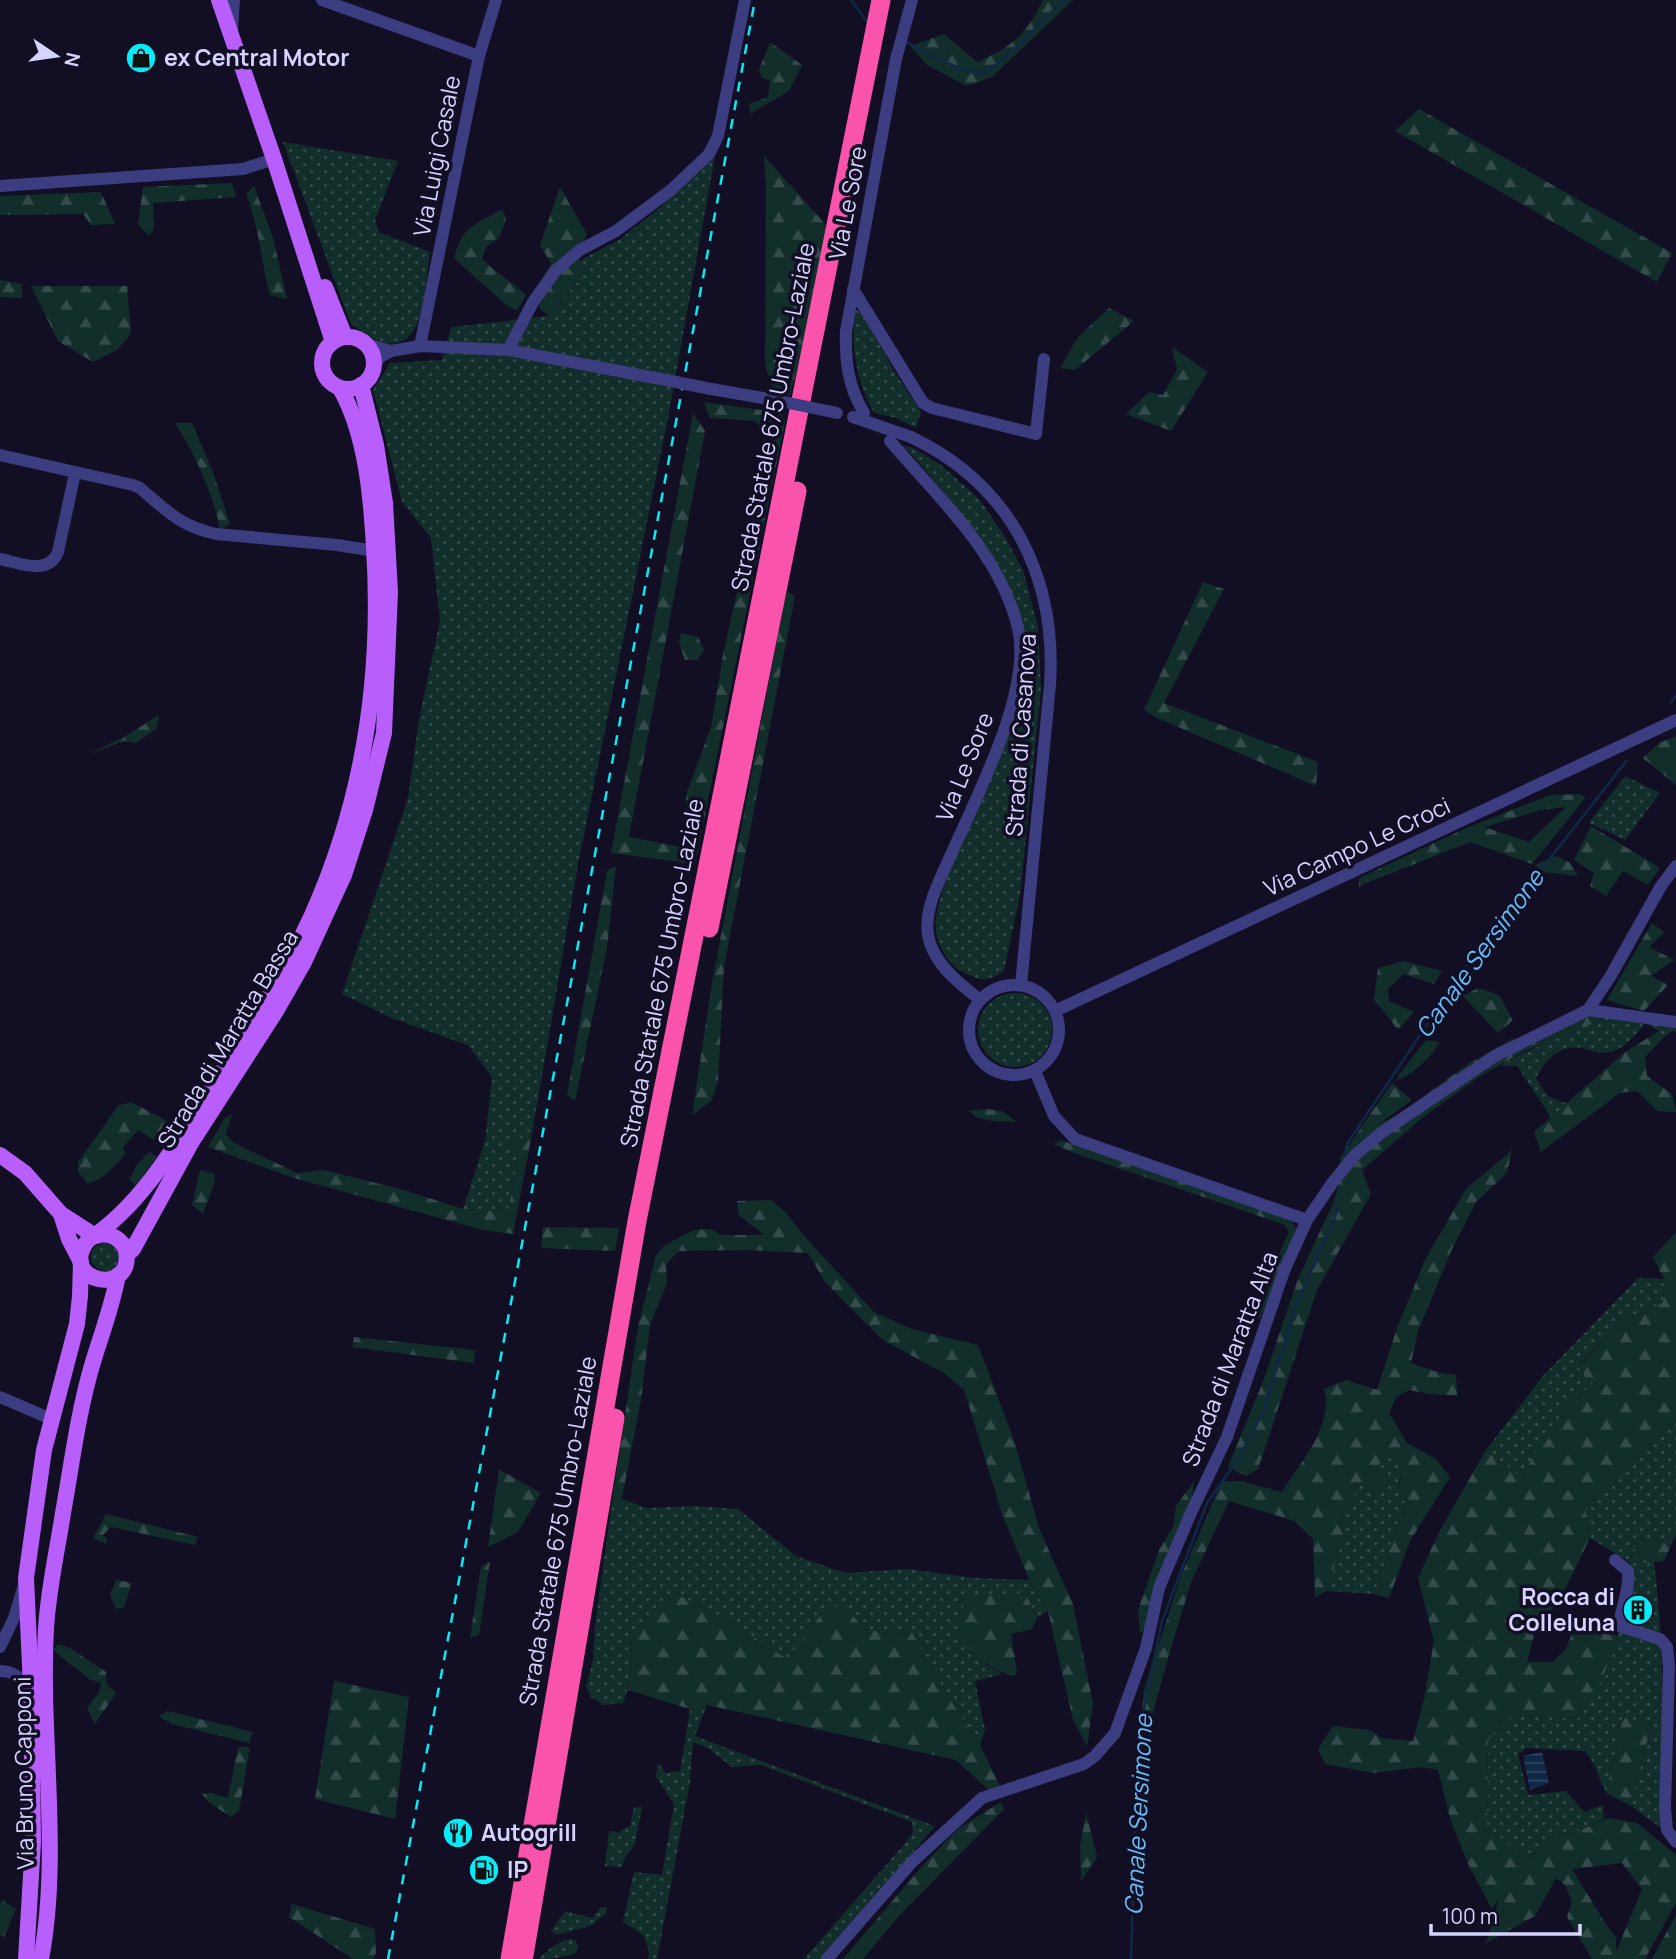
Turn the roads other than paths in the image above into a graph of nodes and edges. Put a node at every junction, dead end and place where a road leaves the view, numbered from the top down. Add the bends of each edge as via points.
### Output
1 (219, 0) edge
2 (234, 0) edge
3 (322, 0) edge
4 (496, 0) edge
5 (745, 0) edge
6 (881, 0) edge
7 (892, 0) edge
8 (912, 0) edge
9 (231, 37) junction
10 (479, 56) junction
11 (275, 165) junction
12 (0, 186) edge
13 (853, 289) junction
14 (339, 339) junction
15 (366, 344) junction
16 (420, 346) junction
17 (508, 350) junction
18 (391, 351) junction
19 (1044, 359) dead end
20 (373, 370) junction
21 (361, 385) junction
22 (340, 388) junction
23 (859, 415) junction
24 (890, 441) dead end
25 (0, 455) edge
26 (75, 473) junction
27 (374, 551) junction
28 (0, 559) edge
29 (1676, 720) edge
30 (1676, 866) edge
31 (1021, 985) junction
32 (980, 1000) junction
33 (1588, 1010) junction
34 (1055, 1011) junction
35 (1676, 1022) edge
36 (1035, 1071) junction
37 (0, 1155) edge
38 (61, 1213) junction
39 (1307, 1220) junction
40 (95, 1236) junction
41 (127, 1254) junction
42 (81, 1262) junction
43 (118, 1275) junction
44 (0, 1396) edge
45 (51, 1419) junction
46 (1615, 1560) dead end
47 (26, 1578) junction
48 (51, 1586) junction
49 (0, 1647) edge
50 (0, 1671) edge
51 (31, 1688) junction
52 (1676, 1842) edge
53 (26, 1959) edge
54 (41, 1959) edge
55 (510, 1959) edge
56 (523, 1959) edge
57 (827, 1959) edge

1 - 9 main road
2 - 9 street
3 - 10 street, Via Luigi Casale
4 - 10 street
5 - 17 street via 718,136 709,154 654,203 556,270
6 - 55 highway, Strada Statale 675 Umbro-Laziale via 637,1221
7 - 56 highway, Strada Statale 675 Umbro-Laziale via 646,1237
8 - 13 street, Via Le Sore via 896,58
9 - 11 main road
10 - 16 street, Via Luigi Casale
11 - 12 street
11 - 14 main road
13 - 19 street via 923,403 932,408 1036,434
13 - 23 street, Via Le Sore via 845,356
14 - 15 main road
14 - 22 main road, Strada di Maratta Bassa via 323,355 323,371
15 - 18 street
15 - 20 main road via 373,356
16 - 17 street
16 - 18 street
17 - 23 street, Strada di Casanova, bridge
18 - 20 street via 380,357
20 - 21 main road
21 - 22 main road
21 - 41 main road, Strada di Maratta Bassa via 385,503 390,592 384,733 365,810 344,875 304,962
22 - 27 main road, Strada di Maratta Bassa via 360,445
23 - 31 street, Strada di Casanova, bridge via 936,449 984,487 1026,546 1047,610 1051,666
24 - 32 street, Via Le Sore via 991,562 1019,629 1021,660 1015,697 935,892 929,917 928,935 940,964
25 - 26 street
26 - 27 street via 140,488 197,530
26 - 28 street via 54,560 41,567
27 - 40 main road, Strada di Maratta Bassa via 375,668 368,731 331,869 258,1014 180,1138 127,1209
29 - 34 street, Via Campo Le Croci
30 - 33 street, Strada di Maratta Alta
31 - 32 street via 999,988
31 - 34 street via 1041,994
32 - 36 street via 968,1029 978,1059 1004,1075
33 - 35 street
33 - 39 street, Strada di Maratta Alta via 1495,1056 1381,1133 1354,1156
34 - 36 street via 1057,1045 1049,1060
36 - 39 street via 1054,1116 1075,1139
37 - 38 main road via 25,1173
38 - 40 main road
38 - 42 main road
39 - 57 street, Strada di Maratta Alta via 1284,1271 1227,1437 1160,1588 1146,1648 1115,1733 1084,1764 982,1798 912,1862
40 - 41 main road via 115,1237
40 - 42 main road via 83,1246
41 - 43 main road
42 - 43 main road via 96,1279
42 - 45 main road, Via Bruno Capponi via 77,1324
43 - 48 main road, Via Bruno Capponi via 75,1433
44 - 45 street
45 - 47 main road, Via Bruno Capponi
46 - 52 street via 1628,1571 1630,1585 1619,1626 1660,1639 1667,1647 1665,1808 1667,1830
47 - 48 main road via 37,1590
47 - 49 street
47 - 51 main road, Via Bruno Capponi
48 - 54 main road, Via Bruno Capponi via 44,1694 48,1881
50 - 51 street via 17,1675
51 - 53 main road, Via Bruno Capponi via 33,1842

